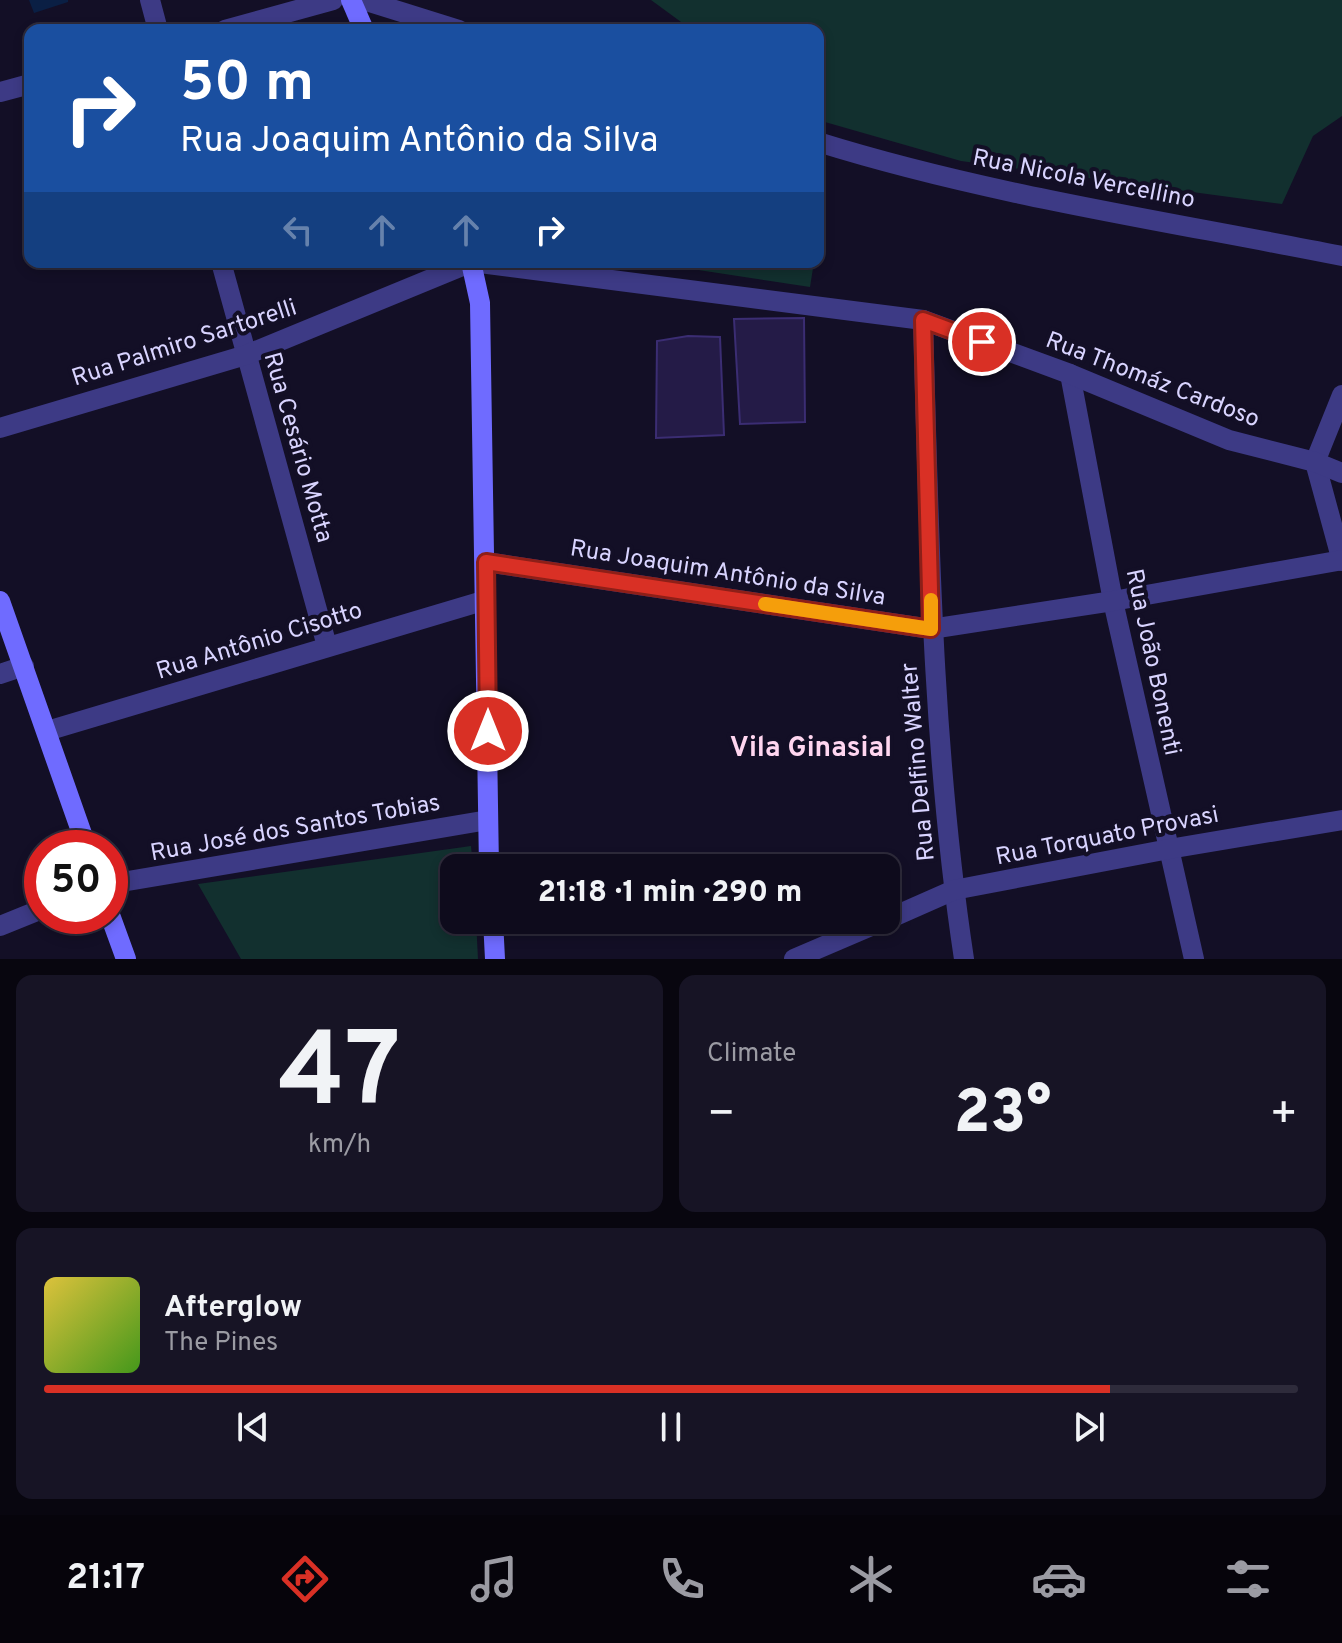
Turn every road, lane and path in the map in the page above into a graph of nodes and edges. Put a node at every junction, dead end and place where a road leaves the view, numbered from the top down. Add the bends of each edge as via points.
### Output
1 (150, 0) edge
2 (333, 0) edge
3 (351, 0) edge
4 (363, 0) edge
5 (156, 24) edge
6 (247, 24) edge
7 (361, 24) edge
8 (440, 24) edge
9 (24, 86) edge
10 (0, 92) edge
11 (824, 144) edge
12 (1342, 256) edge
13 (223, 268) edge
14 (457, 268) edge
15 (473, 268) edge
16 (519, 268) edge
17 (923, 320) junction
18 (246, 355) junction
19 (1070, 374) junction
20 (1342, 395) edge
21 (0, 428) edge
22 (1315, 462) junction
23 (1342, 473) edge
24 (1342, 561) edge
25 (486, 562) junction
26 (486, 600) junction
27 (0, 601) edge
28 (1113, 601) junction
29 (931, 629) junction
30 (327, 646) junction
31 (24, 666) junction
32 (0, 674) edge
33 (47, 731) junction
34 (488, 820) junction
35 (1342, 820) edge
36 (81, 830) edge
37 (1169, 849) junction
38 (489, 854) edge
39 (128, 881) edge
40 (954, 890) junction
41 (900, 913) edge
42 (24, 916) edge
43 (0, 926) edge
44 (117, 934) edge
45 (494, 934) edge
46 (852, 934) edge
47 (126, 959) edge
48 (495, 959) edge
49 (794, 959) edge
50 (964, 959) edge
51 (1194, 959) edge

1 - 5 street
2 - 6 street
3 - 7 main road
4 - 8 street
9 - 10 street
11 - 12 street, Rua Nicola Vercellino via 956,180
13 - 18 street, Rua Cesário Motta
14 - 18 street, Rua Palmiro Sartorelli
15 - 25 main road via 480,303
16 - 17 street, Rua Thomáz Cardoso
17 - 19 street, Rua Thomáz Cardoso
17 - 29 street, Rua Delfino Walter
18 - 21 street, Rua Palmiro Sartorelli
18 - 30 street, Rua Cesário Motta
19 - 22 street, Rua Thomáz Cardoso via 1229,440
19 - 28 street, Rua João Bonenti
20 - 22 street
22 - 23 street, Rua Thomáz Cardoso
22 - 24 street
24 - 28 street, Rua Joaquim Antônio da Silva
25 - 26 main road
25 - 29 street, Rua Joaquim Antônio da Silva
26 - 30 street, Rua Antônio Cisotto
26 - 34 main road
27 - 31 main road
28 - 29 street, Rua Joaquim Antônio da Silva
28 - 37 street, Rua João Bonenti
29 - 40 street, Rua Delfino Walter
30 - 33 street, Rua Antônio Cisotto
31 - 32 street
31 - 33 main road
33 - 36 main road
34 - 38 main road
34 - 39 street, Rua José dos Santos Tobias
35 - 37 street, Rua Torquato Provasi
37 - 40 street, Rua Torquato Provasi
37 - 51 street, Rua João Bonenti
40 - 41 street, Rua Torquato Provasi
40 - 50 street, Rua Delfino Walter
42 - 43 street
44 - 47 main road
45 - 48 main road
46 - 49 street, Rua Torquato Provasi

